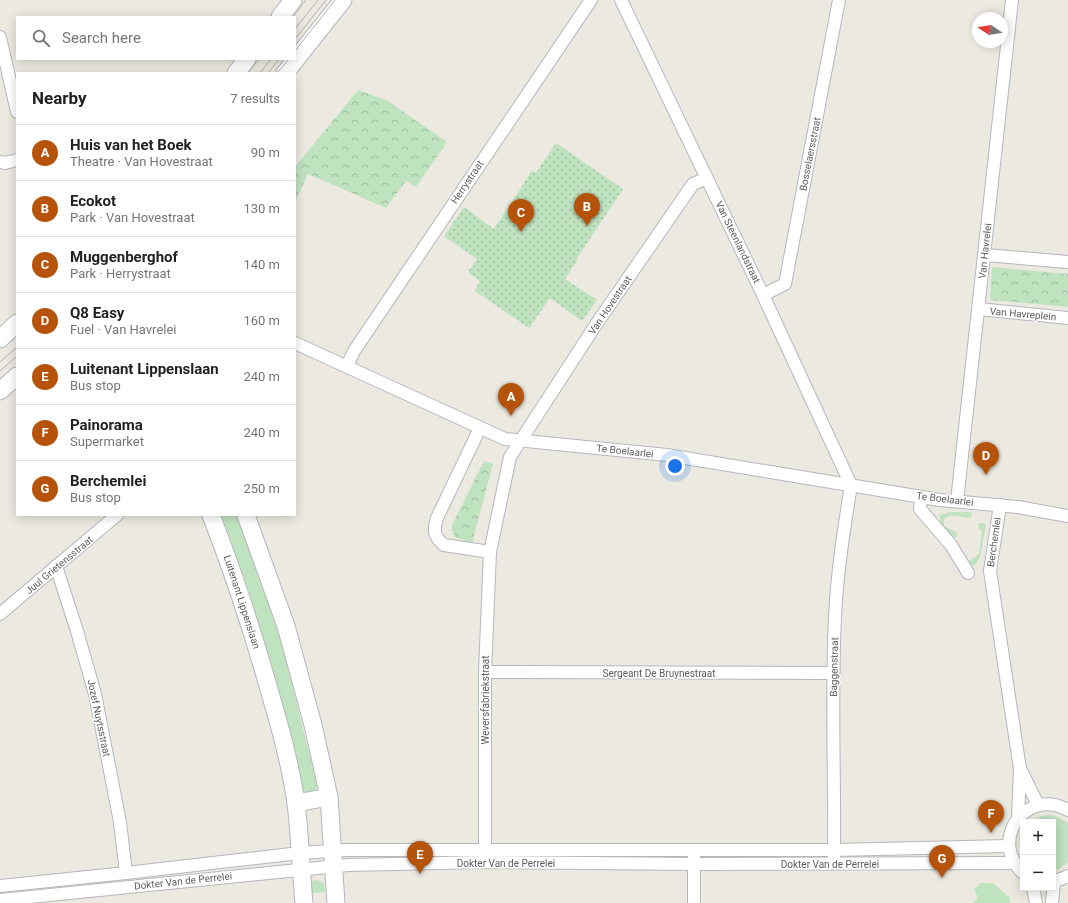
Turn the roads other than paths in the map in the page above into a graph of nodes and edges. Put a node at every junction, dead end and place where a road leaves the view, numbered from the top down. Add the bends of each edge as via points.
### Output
1 (293, 0) edge
2 (343, 0) edge
3 (591, 0) edge
4 (621, 0) edge
5 (839, 0) edge
6 (1012, 0) edge
7 (281, 16) edge
8 (0, 37) edge
9 (296, 59) edge
10 (246, 60) edge
11 (295, 60) edge
12 (237, 72) edge
13 (286, 72) edge
14 (16, 108) edge
15 (16, 160) edge
16 (0, 162) edge
17 (707, 178) junction
18 (985, 255) junction
19 (1068, 262) edge
20 (763, 295) junction
21 (979, 310) junction
22 (1068, 318) edge
23 (16, 324) edge
24 (0, 339) edge
25 (296, 343) edge
26 (347, 366) junction
27 (16, 377) edge
28 (0, 391) edge
29 (480, 428) junction
30 (520, 440) junction
31 (851, 485) junction
32 (921, 497) junction
33 (957, 501) junction
34 (1000, 504) junction
35 (116, 516) edge
36 (211, 516) edge
37 (246, 516) edge
38 (1068, 516) edge
39 (490, 552) junction
40 (56, 566) junction
41 (968, 573) dead end
42 (0, 614) edge
43 (485, 672) junction
44 (833, 673) junction
45 (1020, 769) junction
46 (329, 797) junction
47 (296, 804) junction
48 (1038, 805) junction
49 (1068, 810) edge
50 (1018, 818) junction
51 (1009, 846) junction
52 (485, 849) junction
53 (694, 850) junction
54 (834, 850) junction
55 (333, 859) junction
56 (300, 861) junction
57 (485, 862) junction
58 (1015, 863) junction
59 (694, 864) junction
60 (834, 864) junction
61 (1020, 869) edge
62 (126, 874) junction
63 (1068, 876) edge
64 (1056, 881) edge
65 (0, 886) edge
66 (1034, 891) edge
67 (1053, 891) edge
68 (0, 900) edge
69 (304, 903) edge
70 (336, 903) edge
71 (694, 903) edge
72 (1036, 903) edge
73 (1052, 903) edge

1 - 7 main road
2 - 9 main road
3 - 26 street, Herrystraat via 362,338
4 - 17 street, Van Steenlandstraat
5 - 20 street, Bosselaersstraat via 784,284
6 - 18 street, Van Havrelei
8 - 14 street
10 - 12 main road
11 - 13 main road
15 - 16 street
17 - 20 street, Van Steenlandstraat
17 - 30 street, Van Hovestraat via 693,184
18 - 19 street
18 - 21 street, Van Havrelei
20 - 31 street, Van Steenlandstraat
21 - 22 street, Van Havreplein
21 - 33 street, Van Havrelei
23 - 24 main road
25 - 26 street, Te Boelaarlei
26 - 29 street, Te Boelaarlei
27 - 28 main road
29 - 30 street, Te Boelaarlei via 505,439
29 - 39 street via 437,518 434,532 444,545
30 - 31 street, Te Boelaarlei via 667,455
30 - 39 street, Van Hovestraat via 510,457
31 - 32 street, Te Boelaarlei
31 - 44 street, Baggenstraat via 838,580
32 - 33 street, Te Boelaarlei
32 - 41 street via 920,509 952,545
33 - 34 street, Te Boelaarlei
34 - 38 street, Te Boelaarlei
34 - 45 street, Berchemlei via 990,571
35 - 40 street, Juul Grietensstraat
36 - 47 main road, Luitenant Lippenslaan via 253,635 276,714
37 - 46 main road via 290,641
39 - 43 street, Weversfabriekstraat
40 - 42 street, Juul Grietensstraat
40 - 62 street, Jozef Nuytsstraat via 78,631 95,694 120,822
43 - 44 street, Sergeant De Bruynestraat
43 - 52 street, Weversfabriekstraat
44 - 54 street, Baggenstraat
45 - 48 street, Berchemlei
45 - 50 street, Berchemlei
46 - 47 main road
46 - 55 main road
47 - 56 main road, Luitenant Lippenslaan
48 - 49 street via 1050,804
48 - 50 street
50 - 51 street, Berchemlei via 1010,836
51 - 54 street, Dokter Van de Perrelei
51 - 58 street
52 - 53 street, Dokter Van de Perrelei
52 - 55 street, Dokter Van de Perrelei
52 - 57 street, Weversfabriekstraat
53 - 54 street, Dokter Van de Perrelei
53 - 59 street
54 - 60 street, Baggenstraat
55 - 56 street, Dokter Van de Perrelei
55 - 57 street, Dokter Van de Perrelei
55 - 70 main road
56 - 62 street, Dokter Van de Perrelei
56 - 68 street, Dokter Van de Perrelei
56 - 69 main road, Luitenant Lippenslaan
57 - 59 street, Dokter Van de Perrelei
58 - 60 street, Dokter Van de Perrelei
58 - 61 street
59 - 60 street, Dokter Van de Perrelei
59 - 71 street
62 - 65 street, Dokter Van de Perrelei
63 - 64 street
66 - 72 street
67 - 73 street

